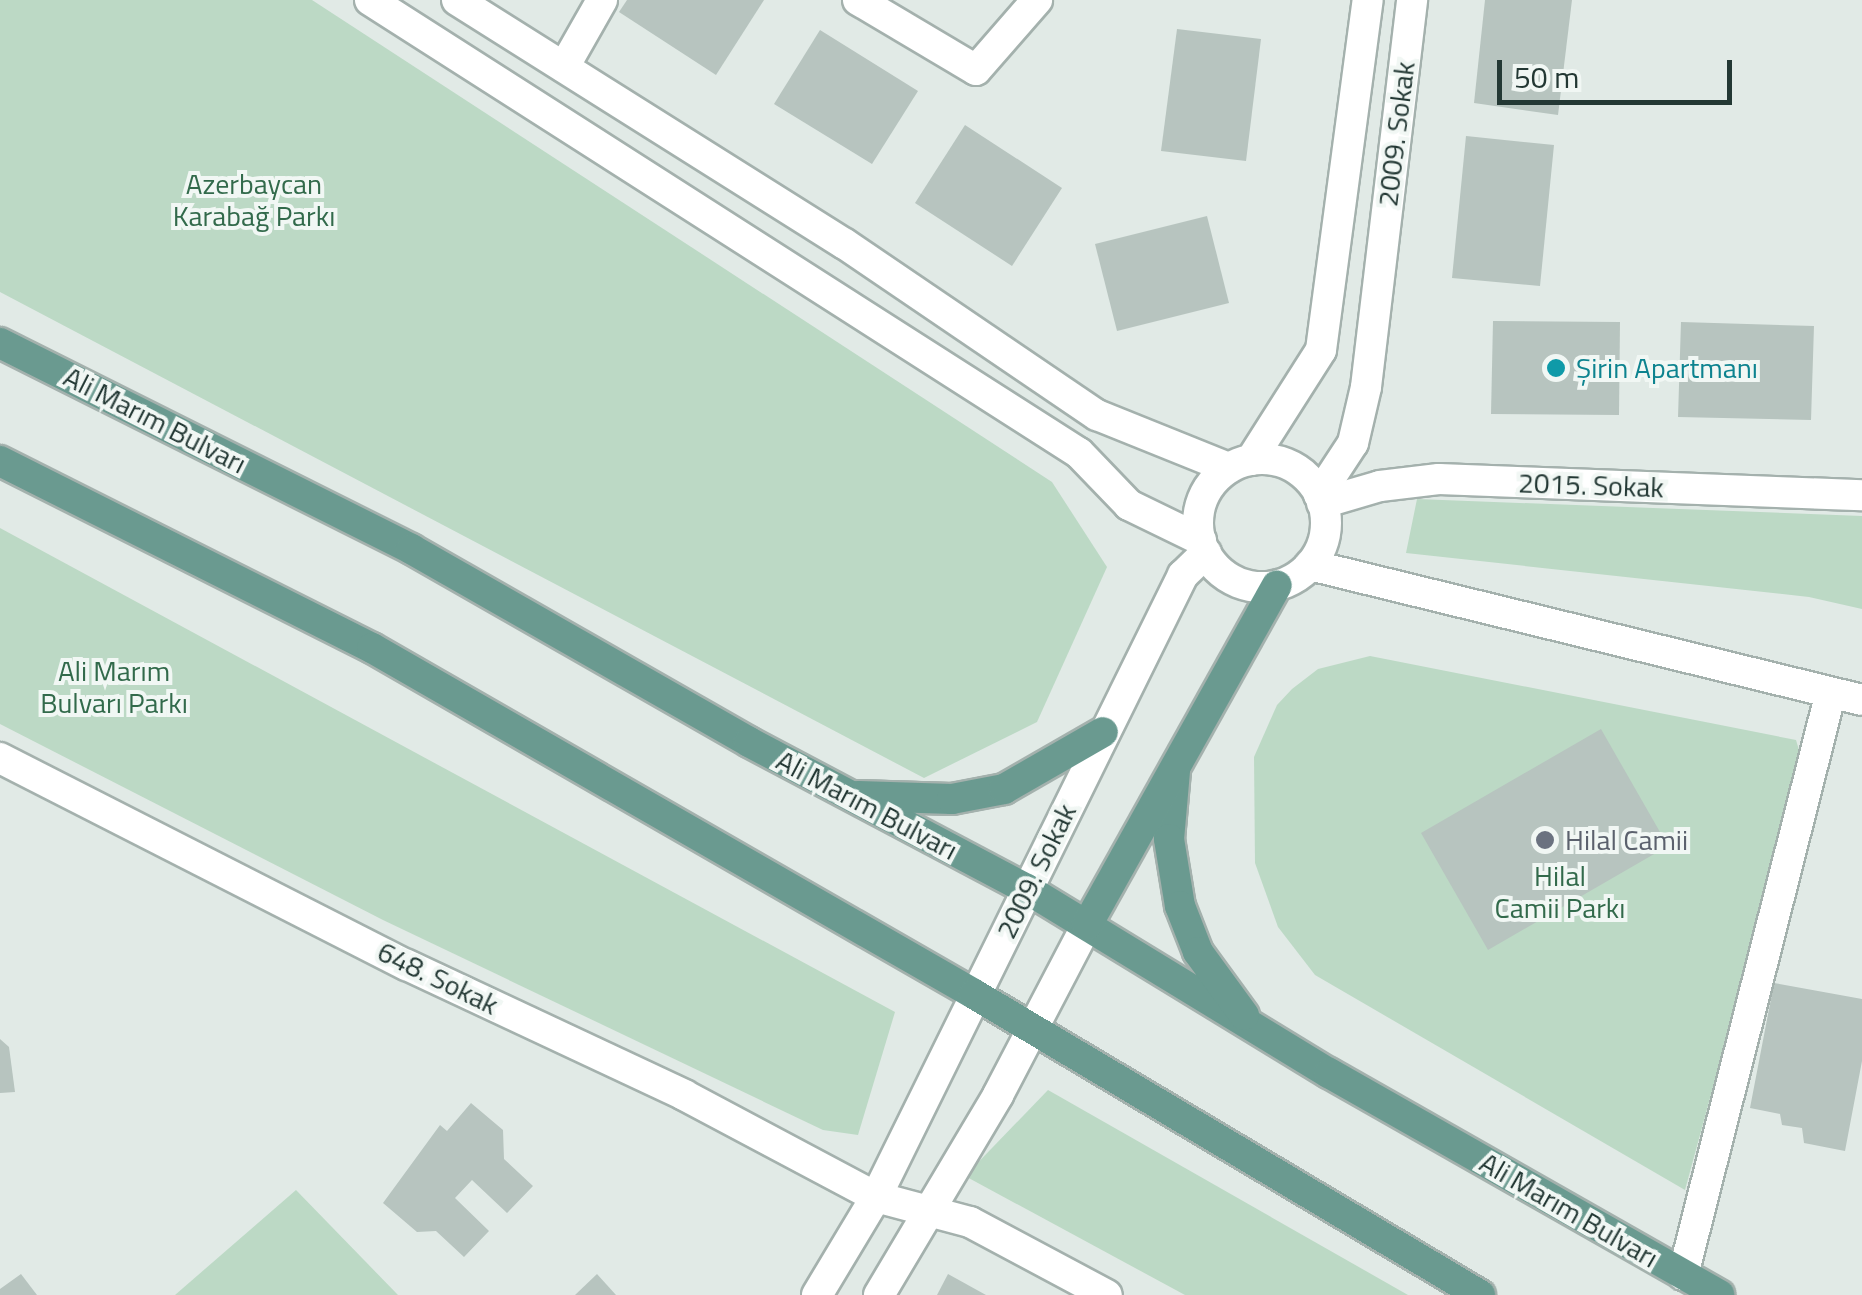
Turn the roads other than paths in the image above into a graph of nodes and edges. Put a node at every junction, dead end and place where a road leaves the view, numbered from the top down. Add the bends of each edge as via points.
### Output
1 (370, 0) edge
2 (457, 0) edge
3 (602, 0) edge
4 (858, 0) edge
5 (1038, 0) edge
6 (1368, 0) edge
7 (1412, 0) edge
8 (564, 67) junction
9 (0, 343) edge
10 (0, 461) edge
11 (1240, 464) junction
12 (1862, 495) edge
13 (1321, 499) junction
14 (1203, 547) junction
15 (1310, 565) junction
16 (1277, 585) junction
17 (1832, 692) junction
18 (1862, 700) edge
19 (1104, 732) junction
20 (1176, 756) junction
21 (0, 758) edge
22 (848, 795) junction
23 (1028, 889) junction
24 (1087, 924) junction
25 (974, 994) junction
26 (1251, 1026) junction
27 (1032, 1031) junction
28 (876, 1197) junction
29 (927, 1212) junction
30 (1683, 1275) junction
31 (817, 1295) edge
32 (880, 1295) edge
33 (1107, 1295) edge
34 (1480, 1295) edge
35 (1719, 1295) edge

1 - 14 street via 1079,453 1129,505
2 - 8 street
3 - 8 street
4 - 5 street via 976,70
6 - 11 street, 2009. Sokak via 1321,350
7 - 13 street, 2009. Sokak via 1366,387 1353,443
8 - 11 street via 845,244 1097,416
9 - 22 main road, Ali Marım Bulvarı via 411,549
10 - 25 main road via 372,648
11 - 13 street via 1287,464
11 - 14 street via 1202,499
12 - 13 street, 2015. Sokak via 1439,479
13 - 15 street via 1324,535
14 - 16 street via 1236,581
14 - 19 street, 2009. Sokak via 1182,575
15 - 16 street
15 - 17 street
16 - 20 main road
17 - 18 street
17 - 30 street
19 - 22 main road via 1026,780 980,795
19 - 23 street, 2009. Sokak
20 - 24 main road
20 - 26 main road via 1169,839 1180,906 1198,952
21 - 28 street, 648. Sokak via 406,965 684,1095
22 - 23 main road, Ali Marım Bulvarı
23 - 24 main road, Ali Marım Bulvarı
23 - 25 street, 2009. Sokak
24 - 26 main road, Ali Marım Bulvarı
24 - 27 street
25 - 27 main road
25 - 28 street, 2009. Sokak
26 - 30 main road, Ali Marım Bulvarı
27 - 29 street
27 - 34 main road
28 - 29 street, 648. Sokak
28 - 31 street, 2009. Sokak
29 - 32 street
29 - 33 street, 648. Sokak via 970,1222
30 - 35 main road, Ali Marım Bulvarı

